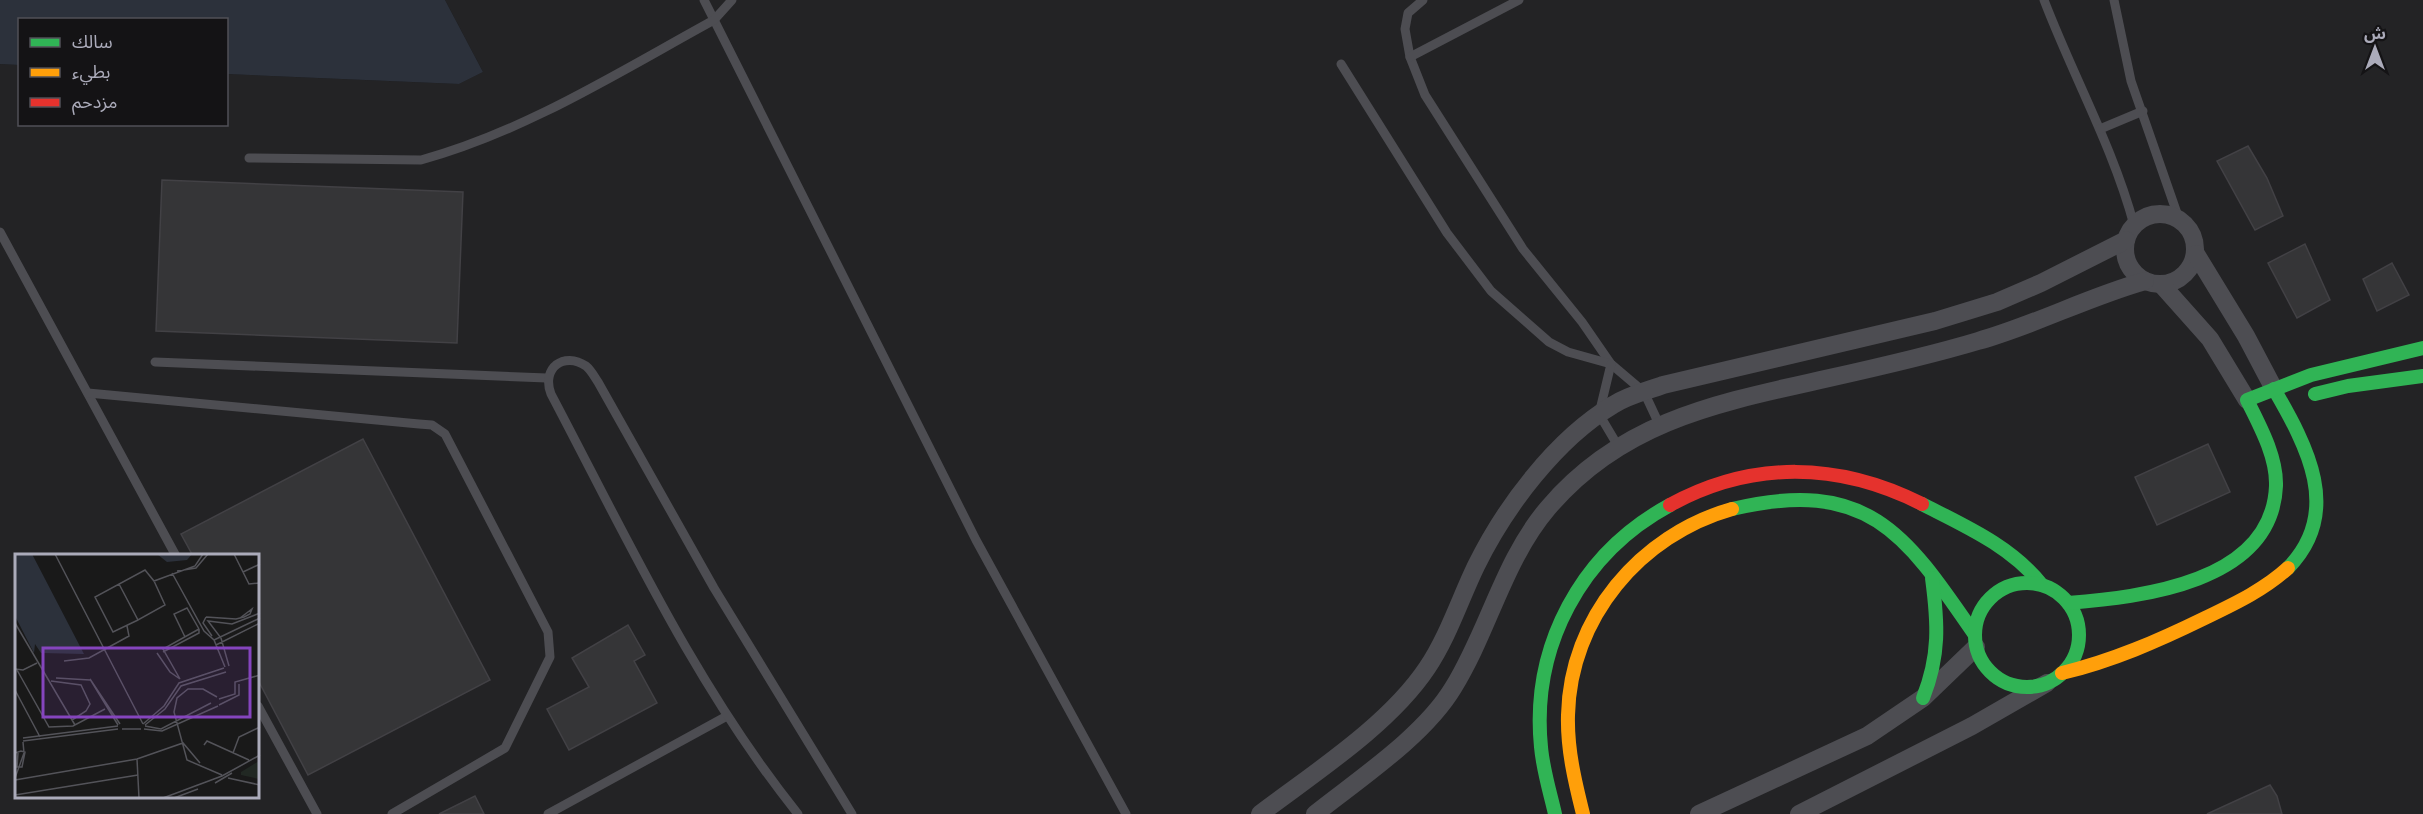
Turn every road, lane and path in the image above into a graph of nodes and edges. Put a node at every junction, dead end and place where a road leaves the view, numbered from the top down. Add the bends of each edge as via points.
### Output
1 (704, 0) edge
2 (732, 0) edge
3 (1423, 0) edge
4 (1519, 0) edge
5 (2044, 0) edge
6 (2114, 0) edge
7 (714, 20) junction
8 (1410, 57) junction
9 (1341, 64) dead end
10 (2143, 111) junction
11 (2100, 129) junction
12 (249, 159) dead end
13 (2179, 219) junction
14 (0, 232) edge
15 (2130, 232) junction
16 (2196, 254) junction
17 (2153, 283) junction
18 (2423, 348) edge
19 (155, 362) dead end
20 (1611, 364) junction
21 (2423, 376) edge
22 (547, 378) junction
23 (2274, 389) junction
24 (1644, 392) junction
25 (88, 393) junction
26 (2247, 400) junction
27 (2279, 408) junction
28 (1599, 414) junction
29 (1659, 424) junction
30 (1618, 447) junction
31 (175, 554) edge
32 (1931, 572) junction
33 (2042, 585) junction
34 (2068, 603) junction
35 (1975, 641) junction
36 (2055, 678) junction
37 (1923, 698) junction
38 (260, 710) edge
39 (727, 716) junction
40 (787, 800) junction
41 (317, 814) edge
42 (392, 814) edge
43 (548, 814) edge
44 (789, 814) edge
45 (798, 814) edge
46 (852, 814) edge
47 (1126, 814) edge
48 (1260, 814) edge
49 (1315, 814) edge
50 (1556, 814) edge
51 (1583, 814) edge
52 (1699, 814) edge
53 (1799, 814) edge

1 - 7 lane
2 - 7 lane
3 - 8 lane via 1413,6 1406,19
4 - 8 lane
5 - 11 lane
6 - 10 lane via 2131,81
7 - 12 lane via 535,118 438,155 421,160
7 - 47 lane via 976,540
8 - 20 lane via 1425,95 1503,219
9 - 20 lane via 1447,233 1491,291 1549,342 1568,352
10 - 11 lane
10 - 13 lane
11 - 15 lane via 2119,173
13 - 15 street via 2171,215 2147,216
13 - 16 street via 2190,230
14 - 25 lane
15 - 17 street via 2128,264 2138,277
15 - 24 street via 2050,279 1997,302 1935,321
16 - 17 street via 2184,275 2170,283
16 - 23 street
17 - 26 street via 2210,339
17 - 29 street via 2091,298 1982,340 1739,398
18 - 23 main road via 2311,375
19 - 22 lane
20 - 24 lane
20 - 28 lane
21 - 27 main road via 2348,386
22 - 39 lane via 551,394 676,632
22 - 46 lane via 550,370 565,361 579,362 589,369 714,588
23 - 26 main road
23 - 27 main road
24 - 28 street
24 - 29 lane
25 - 31 lane
25 - 42 lane via 432,425 445,434 548,632 550,657 505,748
26 - 27 main road
27 - 34 main road via 2269,453 2276,485 2274,508 2269,524 2256,542 2236,560 2180,585
27 - 36 main road via 2316,486 2316,520 2297,559 2256,591 2152,644
28 - 30 lane
28 - 48 street via 1542,469 1499,524 1438,649 1413,686 1351,745
29 - 30 street
30 - 49 street via 1547,508 1520,547 1467,663 1452,691 1429,720
32 - 35 main road
32 - 37 main road via 1938,652
32 - 51 main road via 1881,523 1859,510 1824,502 1787,500 1747,505 1709,516 1675,532 1641,558 1611,592 1590,625 1576,662 1568,701 1568,754
33 - 34 main road
33 - 35 main road via 2021,583 2000,590 1979,614
33 - 50 main road via 2005,550 1953,520 1880,485 1838,474 1747,474 1663,506 1627,530 1598,560 1575,591 1554,635 1543,678 1540,719 1542,757
34 - 36 main road via 2077,620 2079,639 2074,658
35 - 36 main road via 1987,669 2009,684 2021,687
35 - 37 street
36 - 53 street via 1962,731
37 - 52 street via 1867,736
38 - 41 lane
39 - 40 lane
39 - 43 lane
40 - 44 lane
40 - 45 lane

